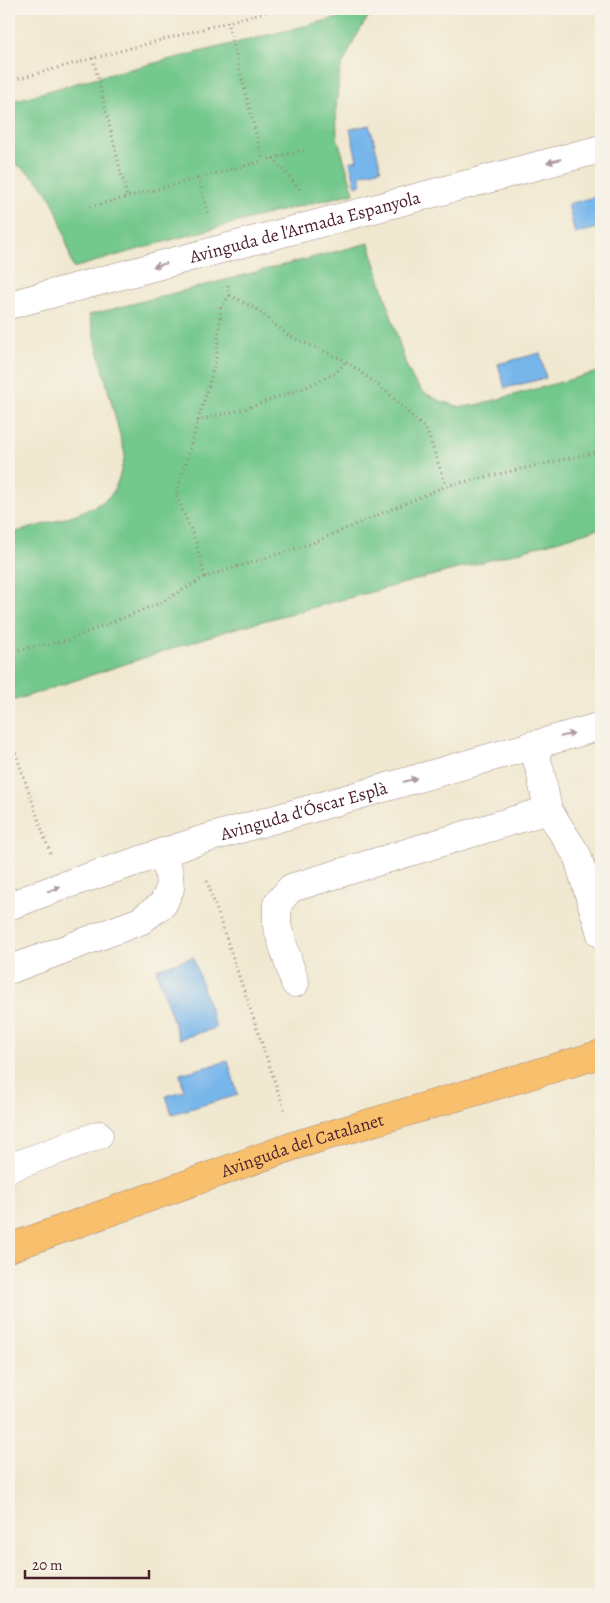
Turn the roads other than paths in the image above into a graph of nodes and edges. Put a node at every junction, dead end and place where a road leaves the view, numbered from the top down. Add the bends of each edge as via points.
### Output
1 (601, 149) edge
2 (9, 305) edge
3 (601, 726) edge
4 (532, 745) junction
5 (548, 810) junction
6 (163, 852) junction
7 (9, 906) edge
8 (601, 934) edge
9 (9, 970) edge
10 (295, 983) dead end
11 (601, 1054) edge
12 (99, 1135) dead end
13 (9, 1168) edge
14 (9, 1248) edge

1 -> 2 street, Avinguda de l'Armada Espanyola
4 -> 3 street, Avinguda d'Óscar Esplà
4 - 5 street
6 -> 4 street, Avinguda d'Óscar Esplà
5 - 8 street via 577,855
5 - 10 street via 291,888 276,904 277,926
7 -> 6 street, Avinguda d'Óscar Esplà
6 - 9 street via 170,889 163,904 140,921
11 - 14 main road, Avinguda del Catalanet via 296,1145
12 - 13 street

